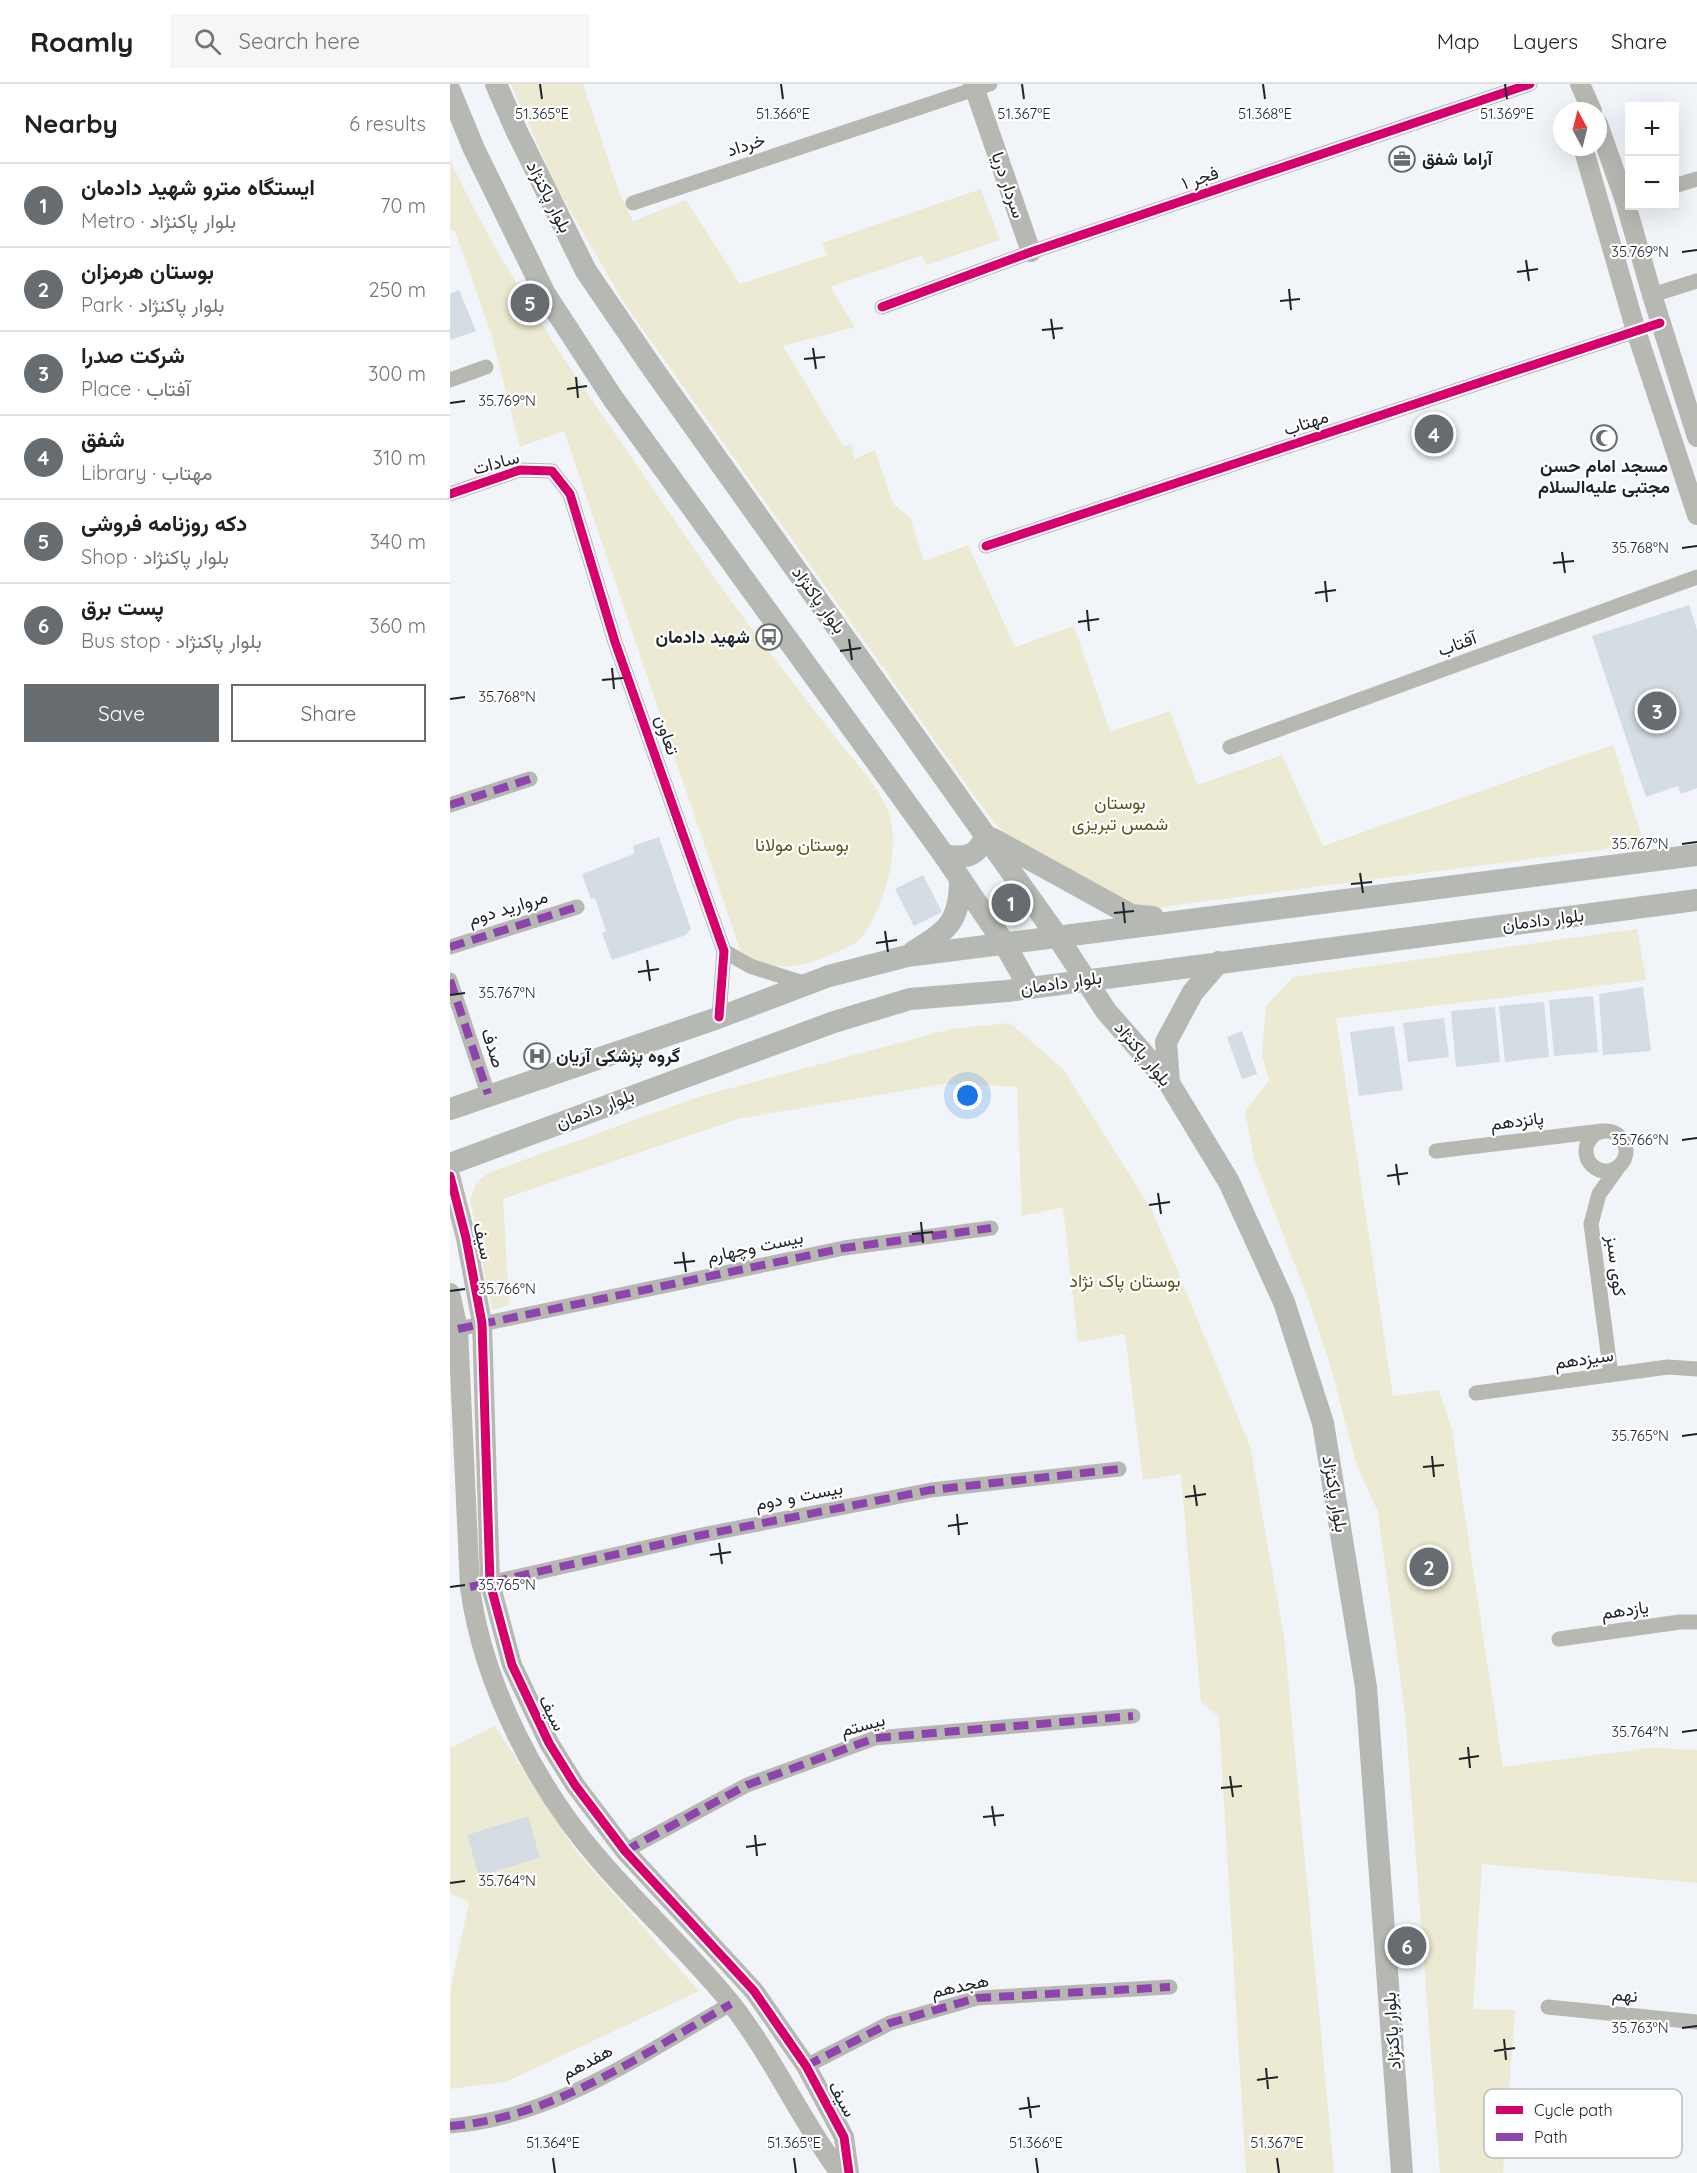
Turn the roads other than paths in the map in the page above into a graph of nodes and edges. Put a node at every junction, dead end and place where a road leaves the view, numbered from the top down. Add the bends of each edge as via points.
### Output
1 (496, 84) edge
2 (1530, 84) edge
3 (1574, 84) edge
4 (1580, 84) edge
5 (979, 86) edge
6 (450, 91) edge
7 (1576, 102) edge
8 (1588, 102) edge
9 (1607, 148) edge
10 (1586, 156) edge
11 (1697, 179) edge
12 (1679, 184) edge
13 (1625, 195) edge
14 (633, 203) dead end
15 (1630, 210) edge
16 (1031, 252) junction
17 (1697, 281) edge
18 (1652, 295) junction
19 (1628, 302) junction
20 (882, 307) dead end
21 (1660, 323) junction
22 (1636, 331) junction
23 (486, 367) dead end
24 (450, 380) edge
25 (1697, 437) edge
26 (552, 471) joint
27 (450, 494) edge
28 (1696, 508) edge
29 (986, 546) dead end
30 (1697, 577) edge
31 (1230, 747) dead end
32 (530, 779) dead end
33 (450, 805) edge
34 (986, 835) junction
35 (944, 855) junction
36 (1697, 855) edge
37 (960, 879) junction
38 (1697, 900) edge
39 (577, 907) dead end
40 (1199, 919) junction
41 (1057, 936) junction
42 (1004, 943) junction
43 (450, 946) edge
44 (724, 951) junction
45 (907, 956) junction
46 (1219, 962) junction
47 (1085, 979) junction
48 (450, 980) edge
49 (806, 984) junction
50 (1029, 987) junction
51 (719, 1017) junction
52 (1168, 1083) junction
53 (488, 1094) junction
54 (450, 1109) edge
55 (1602, 1131) junction
56 (1436, 1151) dead end
57 (450, 1164) edge
58 (1617, 1168) junction
59 (450, 1176) edge
60 (991, 1228) dead end
61 (450, 1293) edge
62 (482, 1323) junction
63 (458, 1329) junction
64 (1697, 1369) edge
65 (1611, 1375) junction
66 (1476, 1393) dead end
67 (1119, 1468) dead end
68 (490, 1583) junction
69 (470, 1587) junction
70 (1697, 1622) edge
71 (1559, 1639) dead end
72 (1133, 1716) dead end
73 (625, 1851) junction
74 (602, 1864) junction
75 (1170, 1987) dead end
76 (754, 1991) junction
77 (731, 2004) junction
78 (1548, 2007) dead end
79 (1697, 2022) edge
80 (806, 2066) junction
81 (781, 2078) junction
82 (450, 2126) edge
83 (840, 2173) edge
84 (849, 2173) edge
85 (1402, 2173) edge

1 - 34 main road, بلوار پاکنژاد via 586,271
2 - 16 street, فجر ۱
3 - 7 street
4 - 8 street
5 - 14 street, خرداد
5 - 16 street, سردار دریا
6 - 35 main road via 545,294 599,378
9 - 13 street
10 - 19 street
11 - 12 street
15 - 18 street
16 - 20 street, فجر ۱
17 - 18 street
18 - 19 street
18 - 21 street
19 - 22 street
21 - 22 street
21 - 25 street
22 - 28 street
22 - 29 street, مهتاب
23 - 24 street
26 - 27 street, سادات via 520,470
26 - 44 street, تعاون via 570,494 615,642
30 - 31 street, آفتاب
32 - 33 street
34 - 35 main road via 973,855
34 - 40 main road via 1131,915
34 - 41 main road, بلوار پاکنژاد
35 - 37 main road
36 - 40 main road
37 - 42 main road
37 - 45 main road via 960,906 952,920 936,938
38 - 46 main road, بلوار دادمان
39 - 43 street, مروارید دوم
40 - 41 main road
41 - 42 main road
41 - 47 main road, بلوار پاکنژاد
42 - 45 main road
42 - 50 main road
44 - 49 street via 750,966
44 - 51 street, تعاون
45 - 49 main road
46 - 47 main road, بلوار دادمان
46 - 52 main road via 1193,992 1166,1042
47 - 50 main road, بلوار دادمان
47 - 52 main road, بلوار پاکنژاد via 1106,1011
48 - 53 street, صدف
49 - 51 main road
50 - 57 main road, بلوار دادمان via 910,999 834,1022
51 - 53 main road
52 - 85 main road, بلوار پاکنژاد via 1229,1182 1260,1245 1284,1302 1323,1423 1366,1688
53 - 54 main road
55 - 56 street, پانزدهم
55 - 58 street via 1616,1133 1626,1143 1626,1157
55 - 58 street via 1590,1138 1586,1152 1591,1165 1604,1171
58 - 65 street, کوی سبز via 1599,1194 1591,1224
59 - 62 street, سیف
60 - 62 street, بیست وچهارم via 844,1248
61 - 63 street
62 - 63 street, بیست وچهارم
62 - 68 street, سیف
63 - 69 street
64 - 65 street, سیزدهم via 1668,1367
65 - 66 street, سیزدهم
67 - 68 street, بیست و دوم via 931,1490
68 - 69 street, بیست و دوم
68 - 73 street, سیف via 512,1665 530,1706 575,1785
69 - 74 street via 485,1661 506,1712 539,1775
70 - 71 street, یازدهم
72 - 73 street, بیستم via 875,1738 747,1785
73 - 74 street
73 - 76 street, سیف
74 - 77 street
75 - 80 street, هجدهم via 977,1998 890,2024
76 - 77 street
76 - 80 street, سیف
77 - 81 street
77 - 82 street, هفدهم via 574,2092 533,2110 482,2123
78 - 79 street, نهم
80 - 81 street
80 - 84 street, سیف via 844,2137
81 - 83 street

